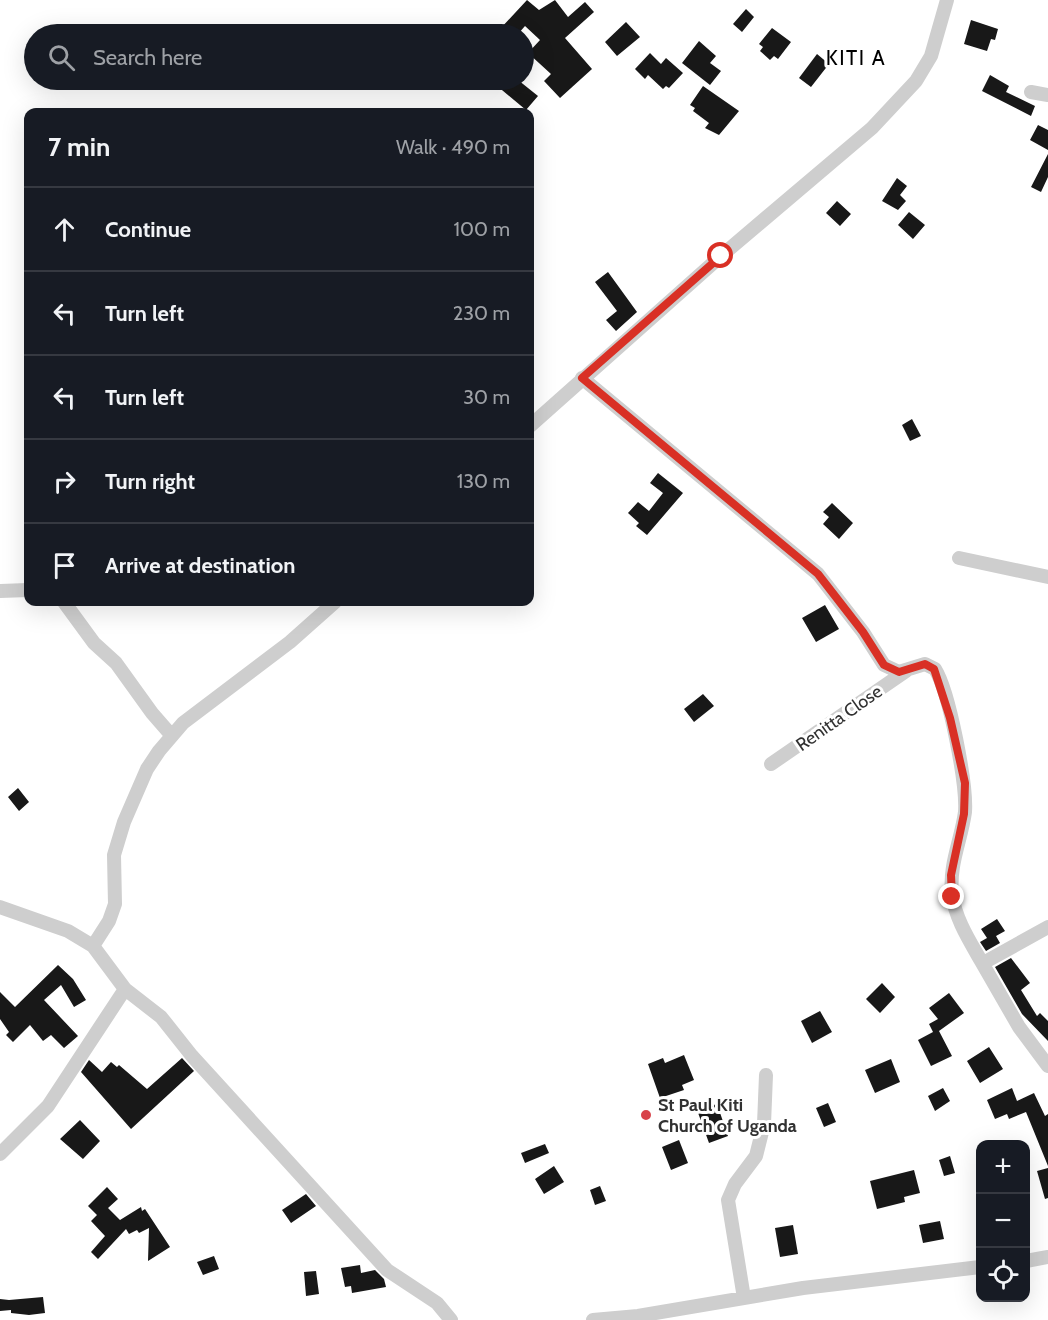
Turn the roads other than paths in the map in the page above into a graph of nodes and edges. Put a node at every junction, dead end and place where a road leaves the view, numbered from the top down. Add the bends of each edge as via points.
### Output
1 (947, 0) edge
2 (1031, 92) dead end
3 (1048, 95) edge
4 (582, 378) junction
5 (534, 422) edge
6 (959, 558) dead end
7 (1048, 577) edge
8 (24, 590) edge
9 (0, 591) edge
10 (67, 606) edge
11 (330, 606) edge
12 (906, 671) junction
13 (172, 736) junction
14 (771, 764) dead end
15 (0, 907) edge
16 (1048, 927) edge
17 (93, 946) junction
18 (981, 961) junction
19 (125, 989) junction
20 (1048, 1066) edge
21 (766, 1075) dead end
22 (0, 1154) edge
23 (1048, 1257) edge
24 (1030, 1260) edge
25 (976, 1268) edge
26 (744, 1298) junction
27 (451, 1320) edge
28 (598, 1320) edge

1 - 4 street via 932,56 916,81 872,128
2 - 3 street
4 - 5 street
4 - 12 street via 818,574 884,665
6 - 7 street
8 - 9 street
10 - 13 street
11 - 13 street via 290,642 183,723
12 - 14 street, Renitta Close
12 - 18 street via 925,664 934,669 950,718 965,783 964,814 951,875 952,897
13 - 17 street via 147,769 124,822 114,855 114,904 109,921
15 - 17 street via 68,931
16 - 18 street
17 - 19 street
18 - 20 street via 1019,1027
19 - 22 street via 48,1106
19 - 27 street via 161,1017 387,1270 437,1303
21 - 26 street via 764,1124 756,1156 728,1200
23 - 24 street
25 - 26 street
26 - 28 street

